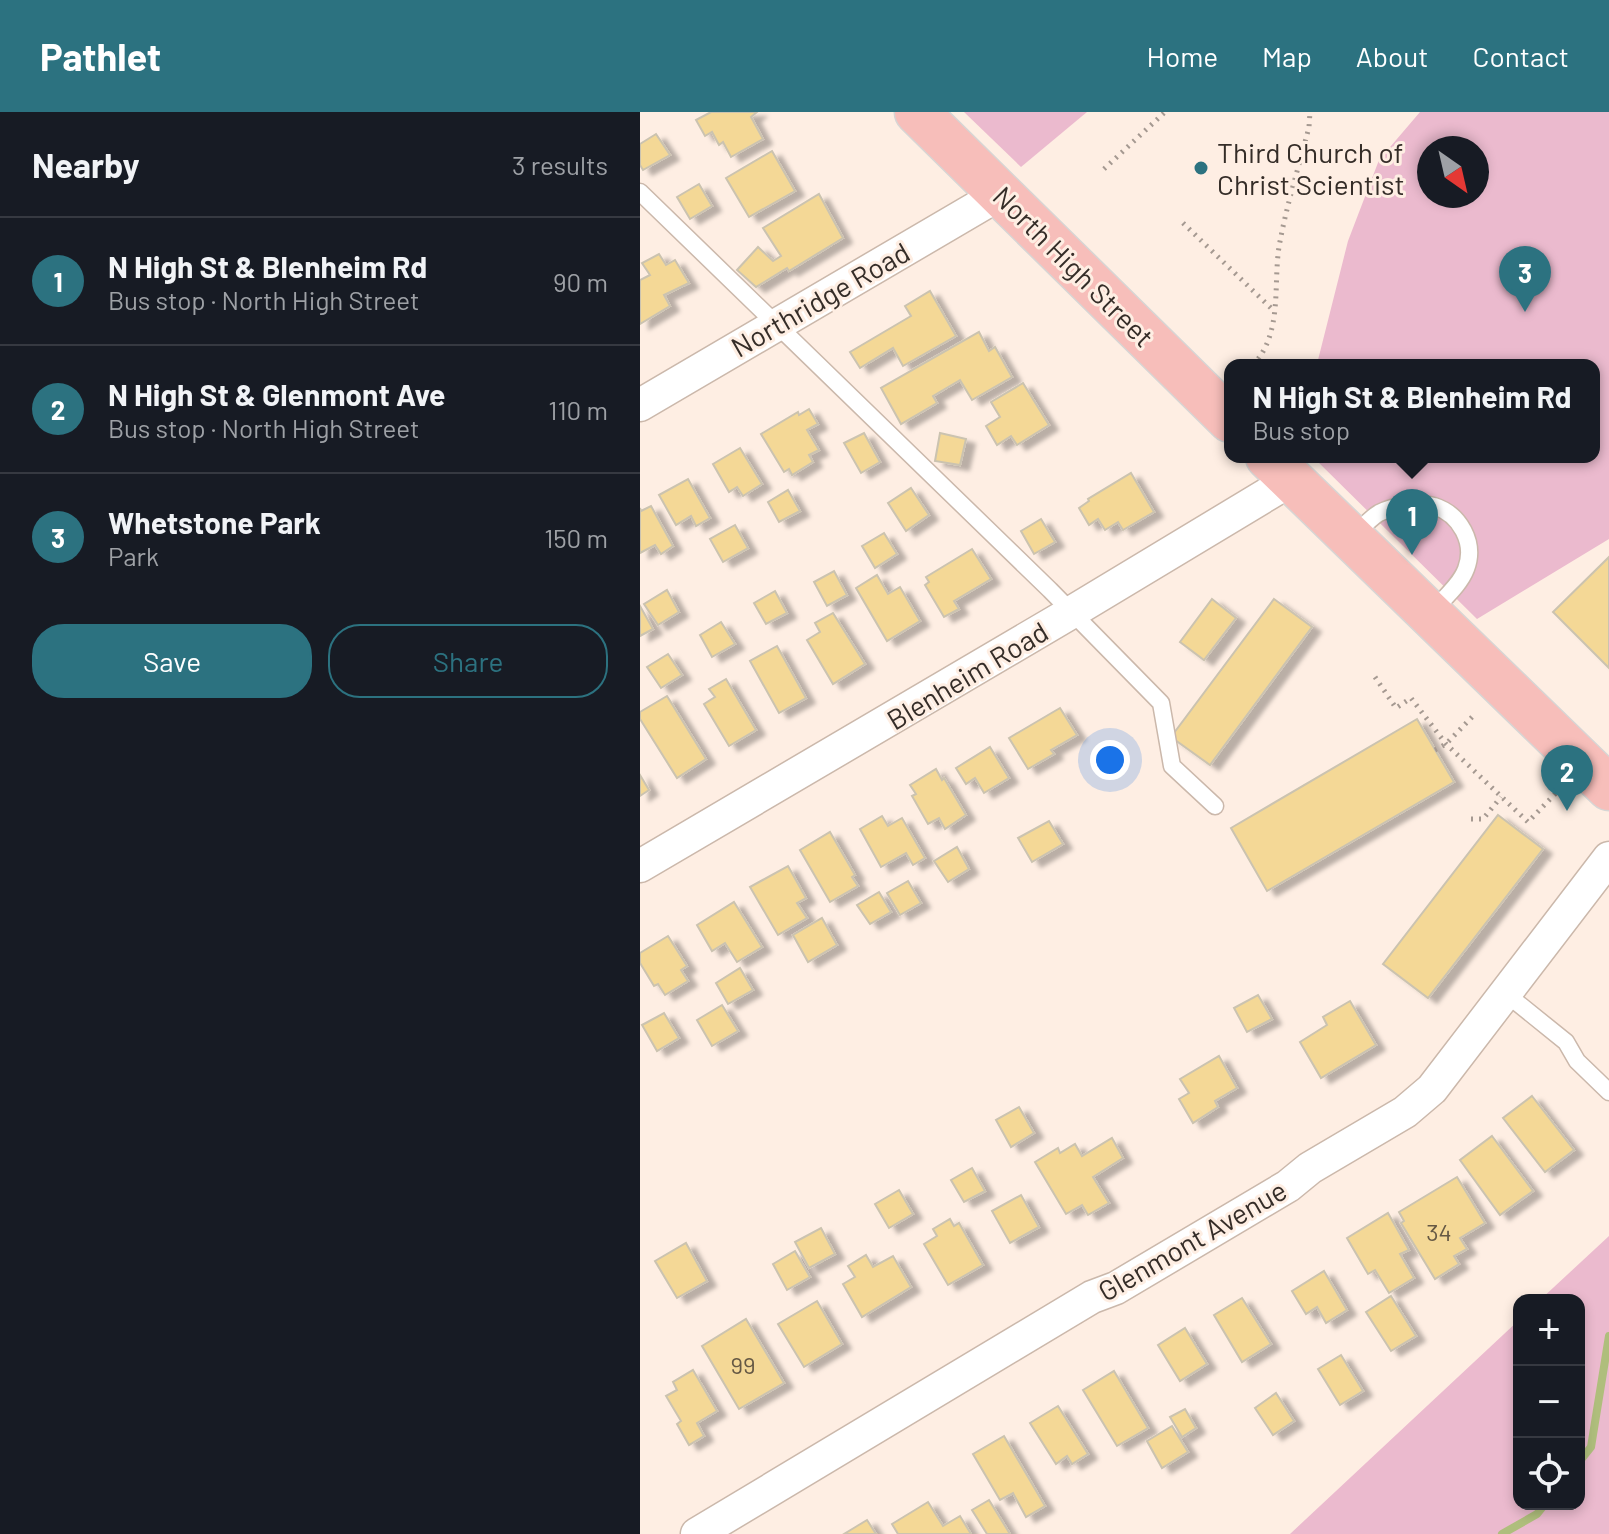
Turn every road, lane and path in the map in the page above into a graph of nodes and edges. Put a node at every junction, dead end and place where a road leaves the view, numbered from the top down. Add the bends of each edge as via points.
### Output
1 (917, 112) edge
2 (1165, 112) edge
3 (1310, 112) edge
4 (1104, 169) dead end
5 (640, 192) edge
6 (1000, 194) junction
7 (1183, 223) dead end
8 (1274, 311) junction
9 (777, 324) junction
10 (1256, 359) edge
11 (640, 405) edge
12 (1224, 414) edge
13 (1279, 469) edge
14 (1352, 538) junction
15 (1072, 612) junction
16 (1431, 613) junction
17 (1375, 677) dead end
18 (1475, 714) dead end
19 (1446, 744) junction
20 (1435, 750) dead end
21 (1609, 788) edge
22 (1556, 793) dead end
23 (1501, 797) junction
24 (1215, 806) dead end
25 (1471, 819) dead end
26 (1609, 858) edge
27 (640, 866) edge
28 (1504, 992) junction
29 (1609, 1092) edge
30 (697, 1534) edge

1 - 6 main road, North High Street
2 - 4 path
3 - 8 path via 1279,246
5 - 9 lane
6 - 9 street, Northridge Road
6 - 12 main road, North High Street
7 - 8 path
8 - 10 path
9 - 11 street, Northridge Road
9 - 15 lane
13 - 14 main road
13 - 15 street, Blenheim Road
14 - 16 main road
14 - 16 lane via 1377,514 1389,510 1431,505 1448,512 1467,538 1470,553 1463,575
15 - 24 lane via 1161,703 1172,766
15 - 27 street, Blenheim Road
16 - 21 main road
17 - 19 path via 1396,708 1411,698
18 - 19 path
19 - 20 path
19 - 23 path
22 - 23 path via 1528,822
23 - 25 path via 1483,819
26 - 28 street, Glenmont Avenue
28 - 29 lane via 1566,1042 1577,1061
28 - 30 street, Glenmont Avenue via 1432,1089 1405,1112 1213,1232 1092,1297

